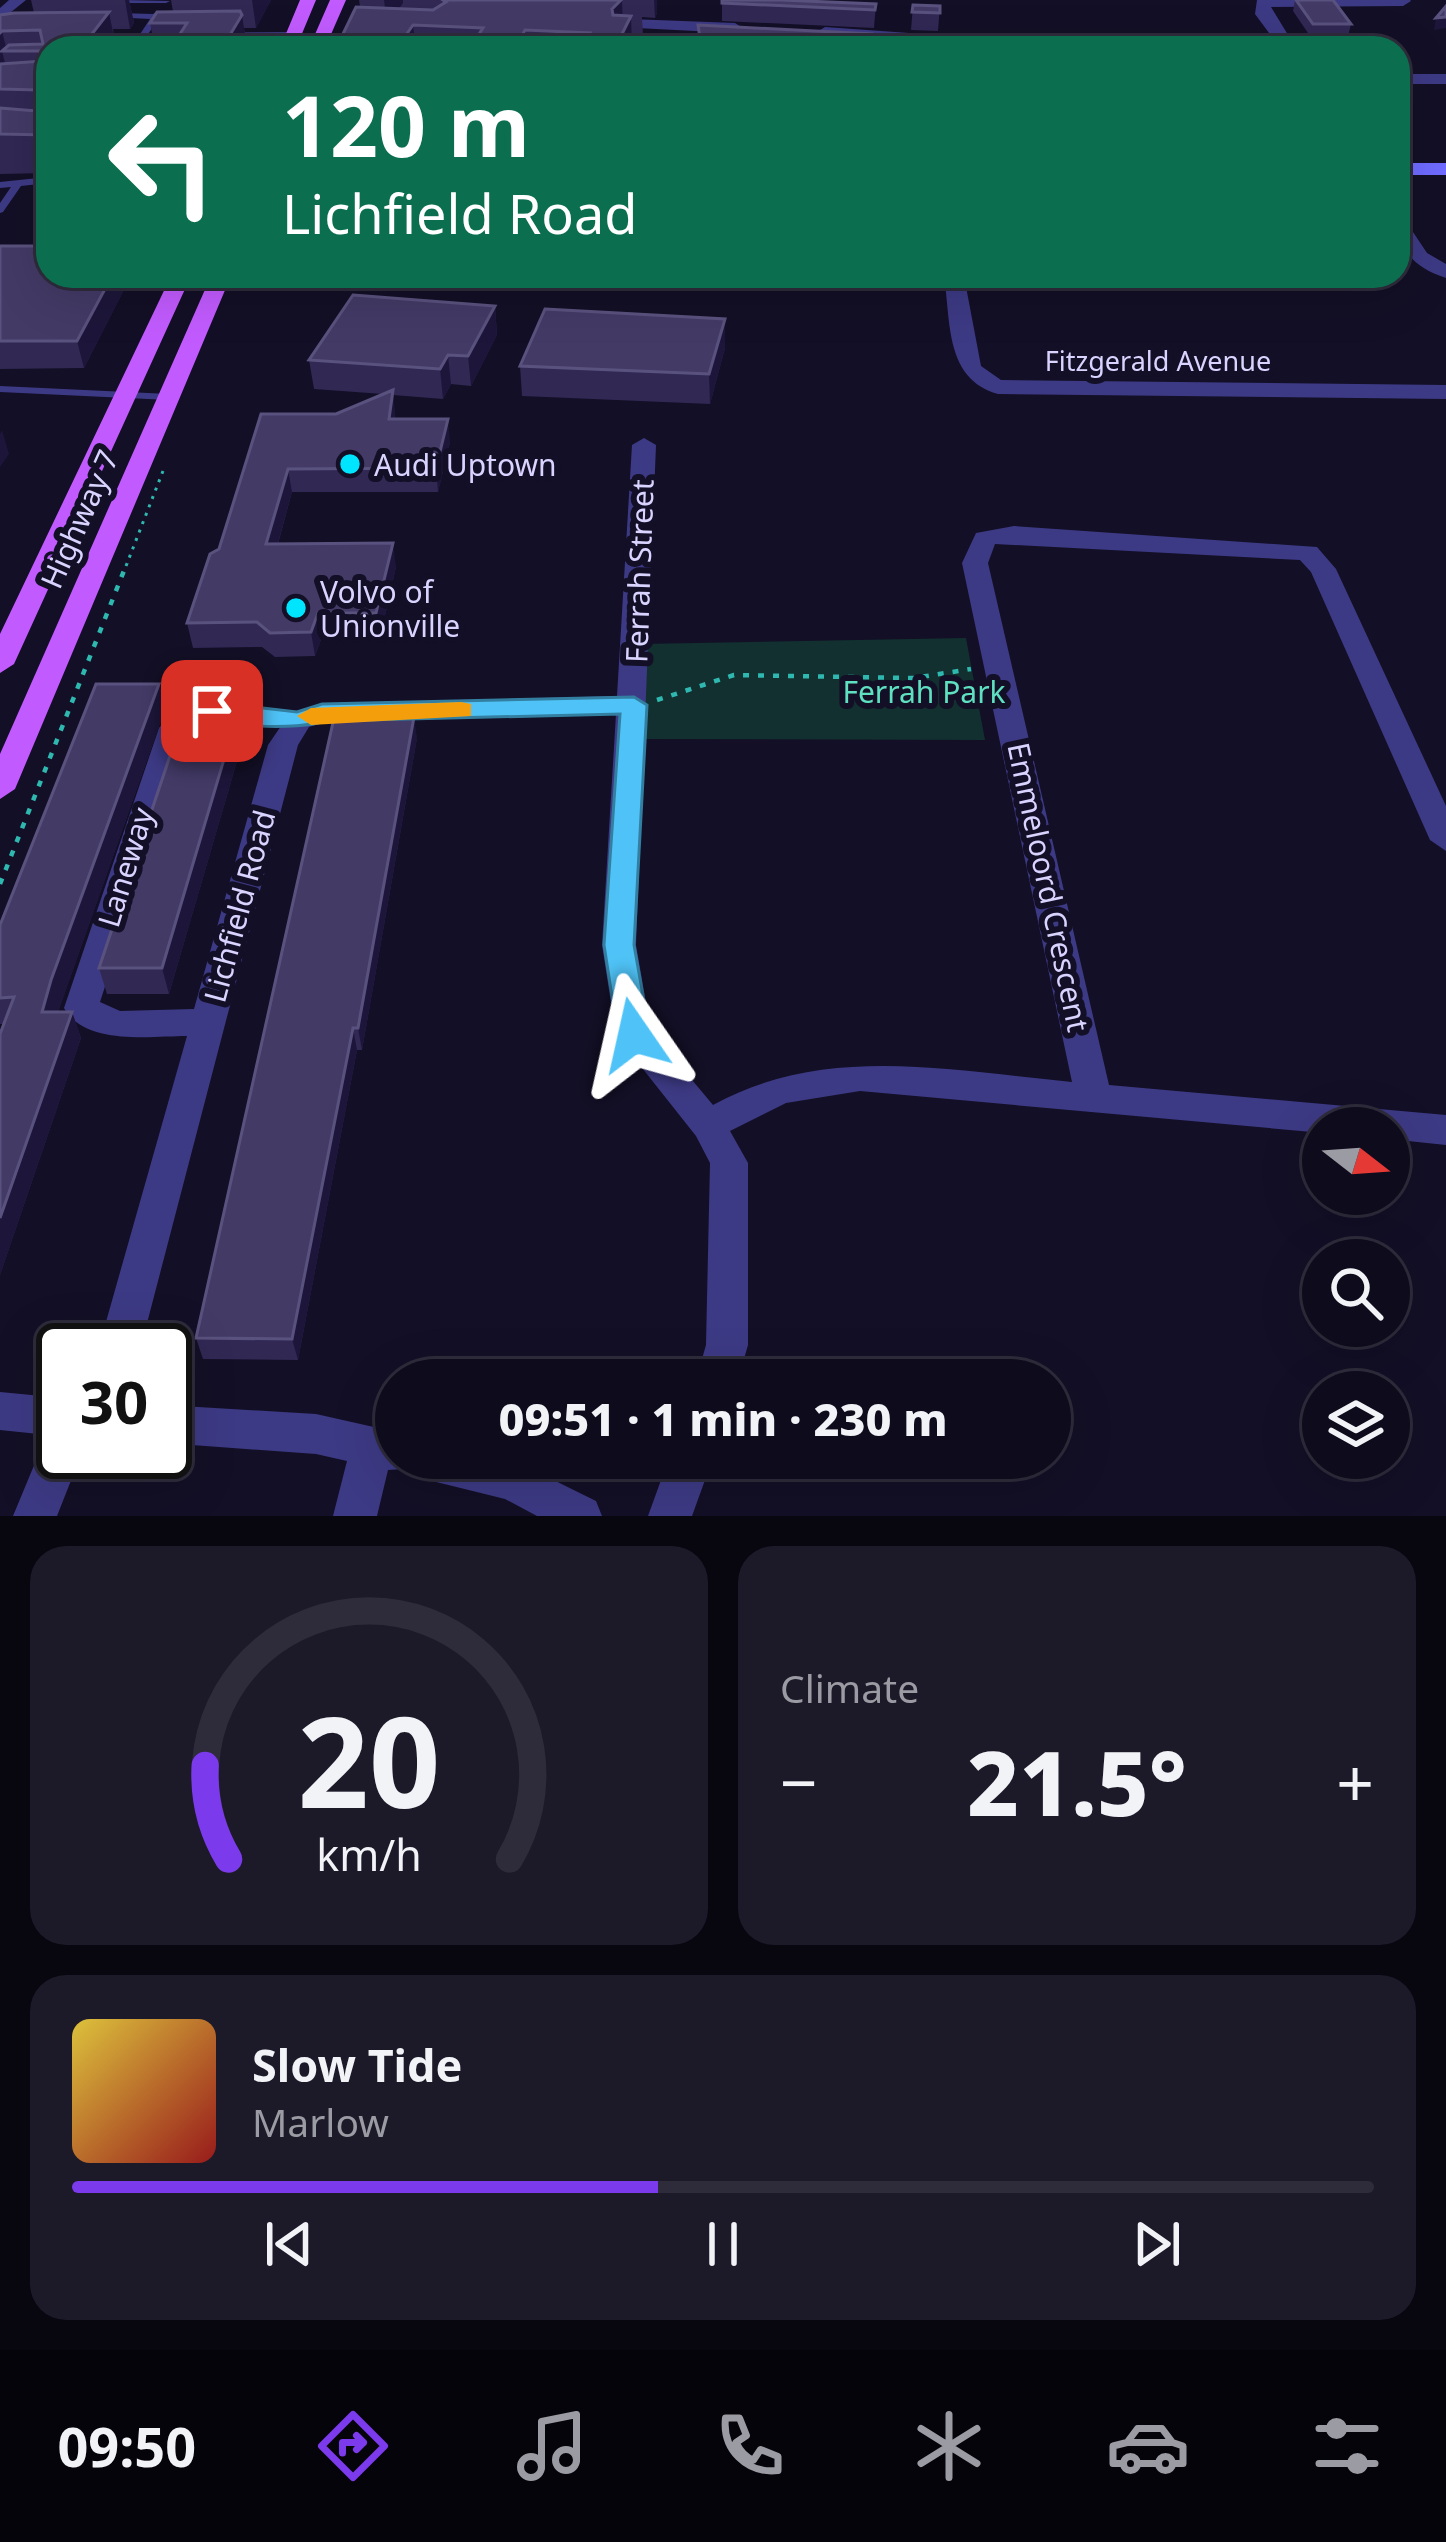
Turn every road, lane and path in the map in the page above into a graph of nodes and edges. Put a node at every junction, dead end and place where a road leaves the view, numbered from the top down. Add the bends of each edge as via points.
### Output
1 (18, 0) edge
2 (166, 0) edge
3 (308, 0) edge
4 (338, 0) edge
5 (134, 1) edge
6 (1403, 2) edge
7 (0, 16) edge
8 (156, 16) junction
9 (173, 16) edge
10 (590, 22) edge
11 (680, 26) junction
12 (751, 29) edge
13 (795, 31) edge
14 (344, 33) edge
15 (143, 36) edge
16 (293, 36) edge
17 (322, 36) edge
18 (335, 36) edge
19 (673, 36) edge
20 (916, 36) edge
21 (1279, 36) edge
22 (0, 39) edge
23 (36, 40) edge
24 (1446, 79) edge
25 (1410, 80) edge
26 (1410, 169) edge
27 (1446, 169) edge
28 (36, 182) edge
29 (17, 184) junction
30 (0, 185) edge
31 (0, 209) edge
32 (1410, 244) edge
33 (1446, 272) edge
34 (176, 288) edge
35 (216, 288) edge
36 (956, 288) edge
37 (0, 389) edge
38 (1446, 392) edge
39 (129, 393) junction
40 (169, 397) junction
41 (644, 446) dead end
42 (161, 464) dead end
43 (0, 664) edge
44 (1000, 664) junction
45 (634, 705) junction
46 (299, 721) junction
47 (0, 789) edge
48 (1446, 840) edge
49 (0, 884) edge
50 (208, 1022) junction
51 (1094, 1094) junction
52 (709, 1126) junction
53 (1446, 1130) edge
54 (126, 1323) edge
55 (723, 1359) edge
56 (0, 1411) edge
57 (36, 1414) edge
58 (192, 1426) edge
59 (375, 1447) edge
60 (375, 1470) edge
61 (50, 1479) edge
62 (509, 1479) edge
63 (684, 1479) edge
64 (35, 1516) edge
65 (355, 1516) edge
66 (580, 1516) edge
67 (670, 1516) edge

1 - 7 street
2 - 5 lane
2 - 8 lane
3 - 16 main road
4 - 17 main road
5 - 8 lane via 110,15
6 - 21 street via 1263,2
8 - 9 lane
8 - 15 lane
10 - 11 street
11 - 12 street
11 - 19 street
13 - 20 street
14 - 18 street
22 - 23 street
24 - 25 street
26 - 27 main road
28 - 29 lane
29 - 30 lane
29 - 31 lane
32 - 33 street
34 - 39 main road, Highway 7
35 - 40 main road, Highway 7
36 - 38 street, Fitzgerald Avenue via 970,367 998,387
37 - 39 lane
39 - 40 lane
39 - 43 main road, Highway 7
40 - 47 main road, Highway 7
41 - 45 street, Ferrah Street
42 - 49 path via 165,477
44 - 45 path via 914,678 734,675
44 - 48 street, Emmeloord Crescent via 975,562 985,538 1308,554 1323,569
44 - 51 street, Emmeloord Crescent
45 - 46 street via 322,712
45 - 52 street, Ferrah Street via 619,945 626,1005 634,1035
46 - 50 street, Lichfield Road via 283,745
46 - 50 street, Laneway via 212,711 174,728 81,1008 117,1024
50 - 54 street, Lichfield Road
51 - 52 street via 826,1079 745,1100
51 - 53 street
52 - 55 street, Ferrah Street via 729,1163
56 - 57 street
58 - 59 street via 316,1434
60 - 65 street
61 - 64 street
62 - 66 street
63 - 67 street

